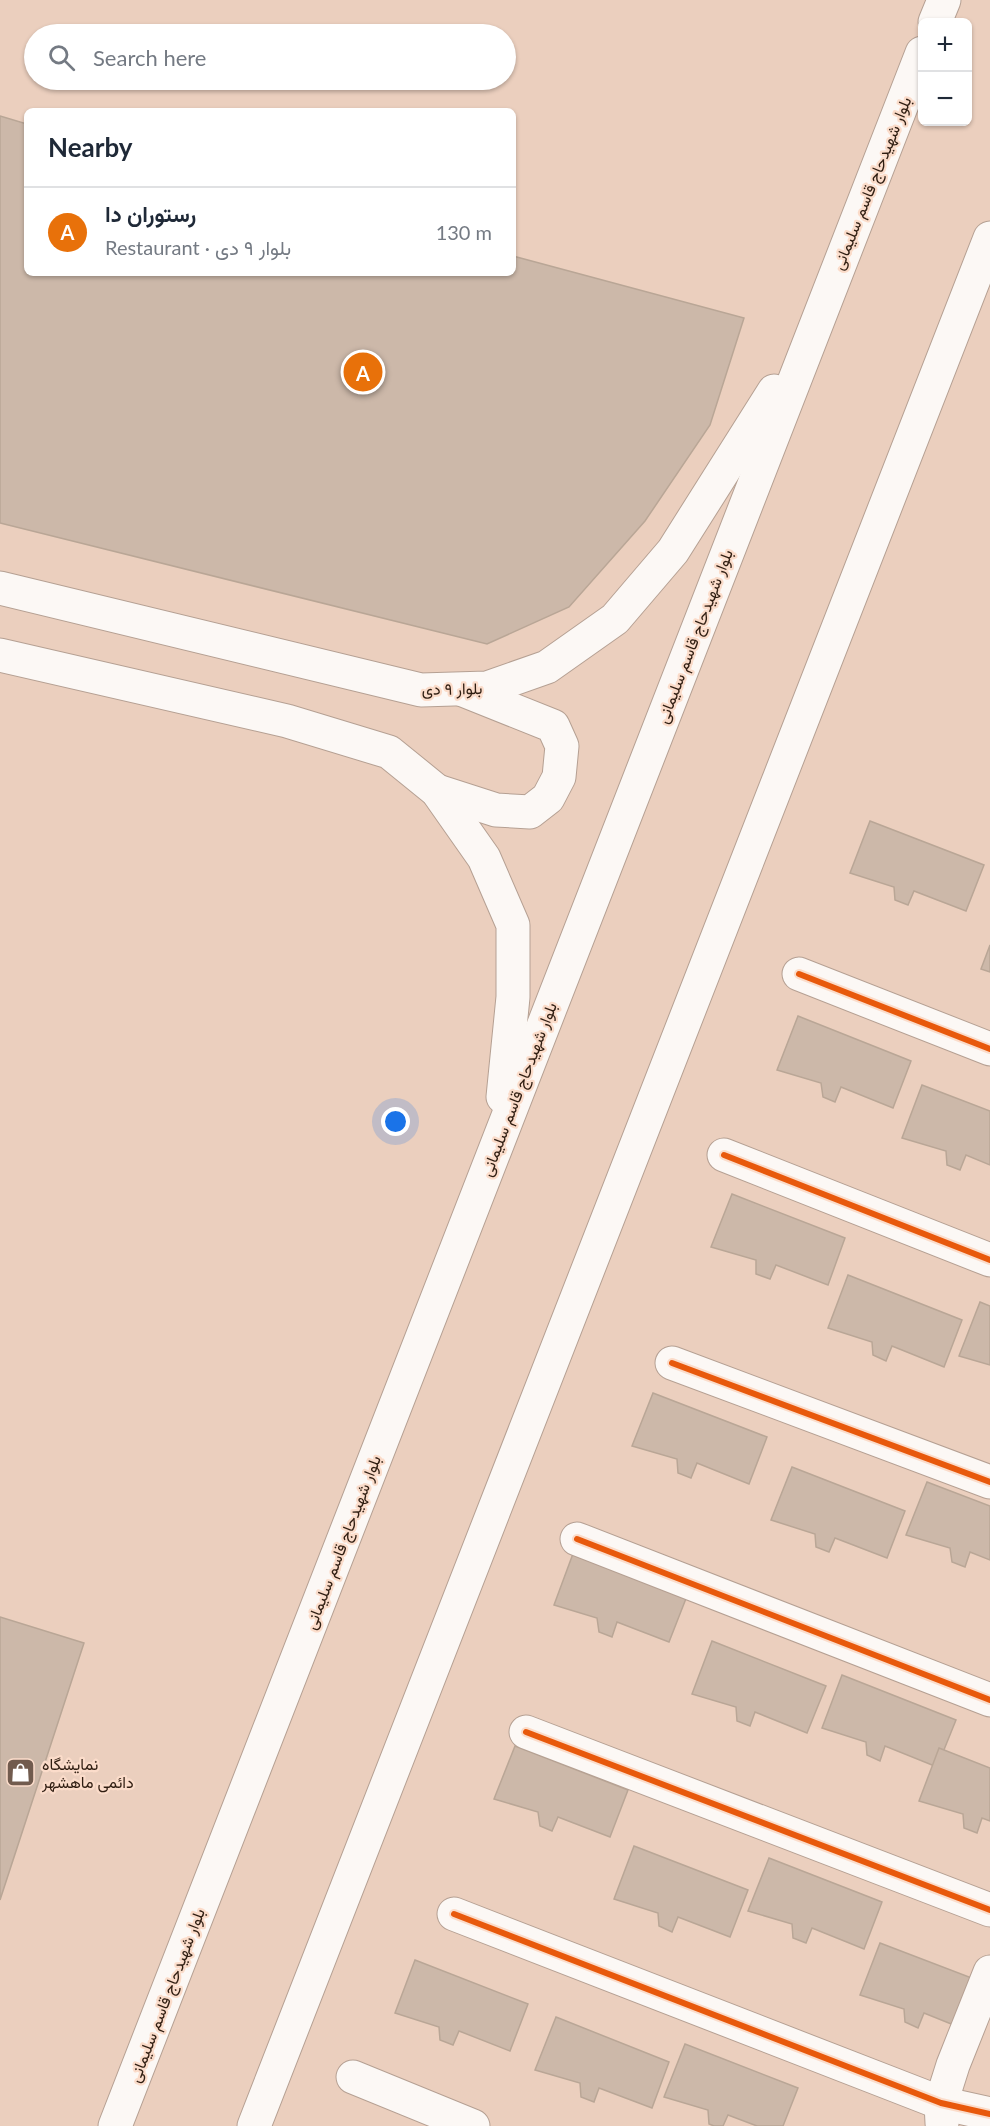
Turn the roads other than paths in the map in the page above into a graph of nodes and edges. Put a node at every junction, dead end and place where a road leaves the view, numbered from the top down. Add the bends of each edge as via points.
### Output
1 (944, 0) edge
2 (936, 18) edge
3 (918, 63) edge
4 (990, 238) edge
5 (814, 326) junction
6 (0, 588) edge
7 (0, 655) edge
8 (459, 689) junction
9 (437, 791) junction
10 (799, 974) dead end
11 (990, 1049) edge
12 (500, 1137) junction
13 (724, 1155) dead end
14 (990, 1260) edge
15 (672, 1363) dead end
16 (990, 1482) edge
17 (577, 1539) dead end
18 (990, 1700) edge
19 (526, 1732) dead end
20 (990, 1910) edge
21 (454, 1914) dead end
22 (990, 1972) edge
23 (353, 2077) dead end
24 (942, 2114) edge
25 (990, 2114) edge
26 (115, 2126) edge
27 (254, 2126) edge
28 (473, 2126) edge

1 - 2 main road
3 - 5 main road, بلوار شهیدحاج قاسم سلیمانی
4 - 27 main road
5 - 8 main road, بلوار ۹ دی via 673,551 615,619 547,668 487,688
5 - 12 main road, بلوار شهیدحاج قاسم سلیمانی
6 - 8 main road, بلوار ۹ دی via 421,690
7 - 9 main road via 287,721 389,752
8 - 9 main road via 553,726 562,746 559,777 548,798 530,812 496,810
9 - 12 main road via 484,858 513,925 513,997
10 - 11 main road
12 - 26 main road, بلوار شهیدحاج قاسم سلیمانی
13 - 14 main road
15 - 16 main road
17 - 18 main road
19 - 20 main road
21 - 24 main road
22 - 24 main road
23 - 28 main road
24 - 25 main road

